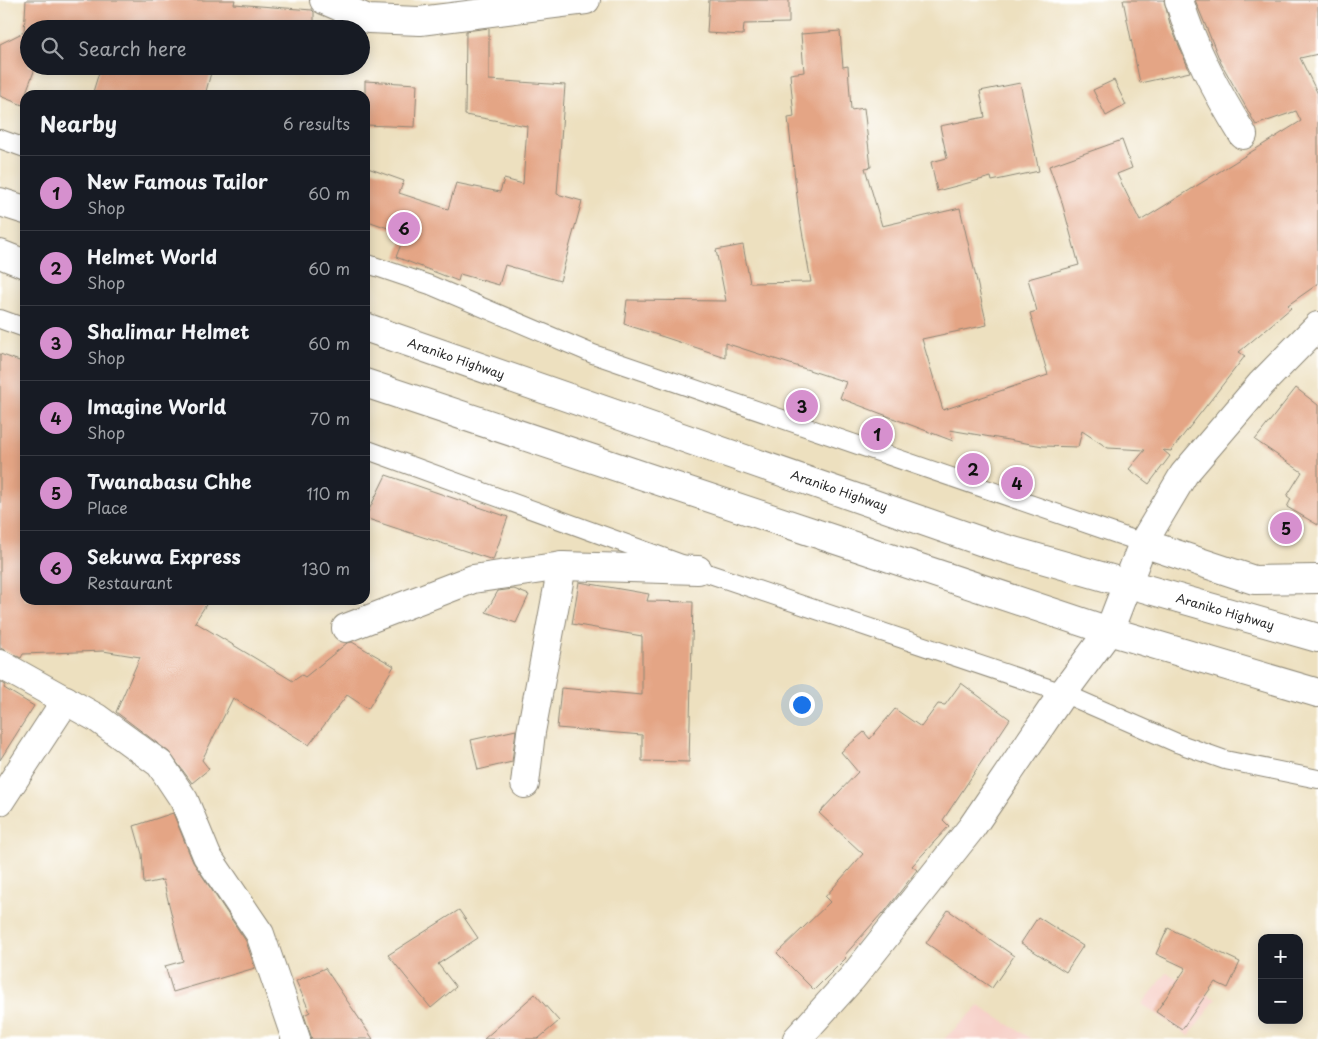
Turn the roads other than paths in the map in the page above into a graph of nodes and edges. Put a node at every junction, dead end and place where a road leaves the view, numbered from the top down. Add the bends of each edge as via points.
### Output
1 (324, 0) edge
2 (586, 0) edge
3 (1179, 0) edge
4 (1243, 135) dead end
5 (0, 139) edge
6 (20, 146) edge
7 (0, 202) edge
8 (20, 208) edge
9 (0, 254) edge
10 (20, 262) edge
11 (370, 265) edge
12 (0, 319) edge
13 (20, 326) edge
14 (1318, 326) edge
15 (370, 329) edge
16 (370, 386) edge
17 (370, 452) edge
18 (1143, 543) junction
19 (562, 566) junction
20 (698, 570) junction
21 (1318, 579) edge
22 (1254, 580) junction
23 (1126, 583) junction
24 (1318, 594) edge
25 (346, 628) dead end
26 (1110, 631) junction
27 (1318, 638) edge
28 (0, 664) edge
29 (1063, 693) junction
30 (1318, 693) edge
31 (66, 700) junction
32 (1318, 779) edge
33 (525, 784) dead end
34 (0, 801) edge
35 (296, 1039) edge
36 (797, 1039) edge

1 - 2 main road via 368,19 420,21
3 - 4 main road via 1190,36 1211,82
5 - 6 lane
7 - 8 main road
9 - 10 main road
11 - 18 lane via 430,285 593,354
12 - 13 lane
14 - 18 main road via 1260,384 1184,474
15 - 23 main road, Araniko Highway via 989,544
16 - 26 main road
17 - 20 lane
18 - 22 main road
18 - 23 main road
19 - 20 main road
19 - 25 main road via 472,579
19 - 33 main road via 531,732
20 - 29 lane
21 - 22 main road
22 - 24 lane
23 - 26 main road
23 - 27 main road, Araniko Highway
26 - 29 main road
26 - 30 main road
28 - 31 main road
29 - 32 lane via 1177,743 1225,760
29 - 36 main road via 972,827 853,977
31 - 34 main road
31 - 35 main road via 97,718 160,764 180,793 207,856 260,934

